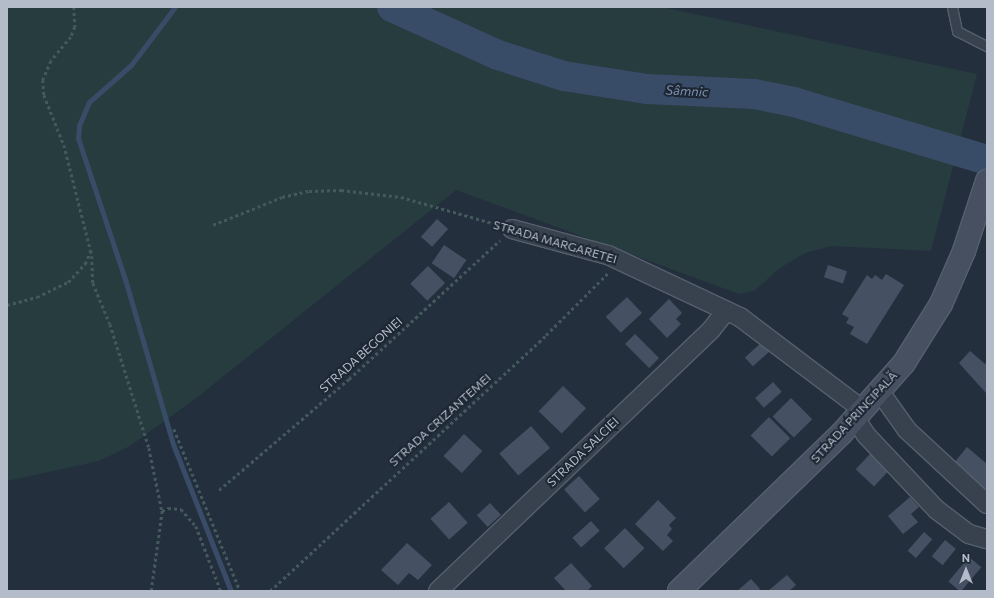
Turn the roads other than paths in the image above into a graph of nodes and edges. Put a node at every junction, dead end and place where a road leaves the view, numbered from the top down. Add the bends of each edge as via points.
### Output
1 (952, 7) edge
2 (987, 46) edge
3 (987, 181) edge
4 (512, 229) road end
5 (726, 311) junction
6 (880, 392) junction
7 (859, 414) junction
8 (987, 504) edge
9 (987, 539) edge
10 (438, 591) edge
11 (679, 591) edge

1 - 2 lane via 957,31
3 - 6 main road, STRADA PRINCIPALĂ via 941,304 924,335
4 - 5 street, STRADA MARGARETEI via 621,261
5 - 7 street, STRADA MARGARETEI via 774,342
5 - 10 street, STRADA SALCIEI via 711,330
6 - 7 main road, STRADA PRINCIPALĂ
6 - 8 street via 907,430
7 - 9 street, STRADA MARGARETEI via 866,435 937,510 969,534
7 - 11 main road, STRADA PRINCIPALĂ

